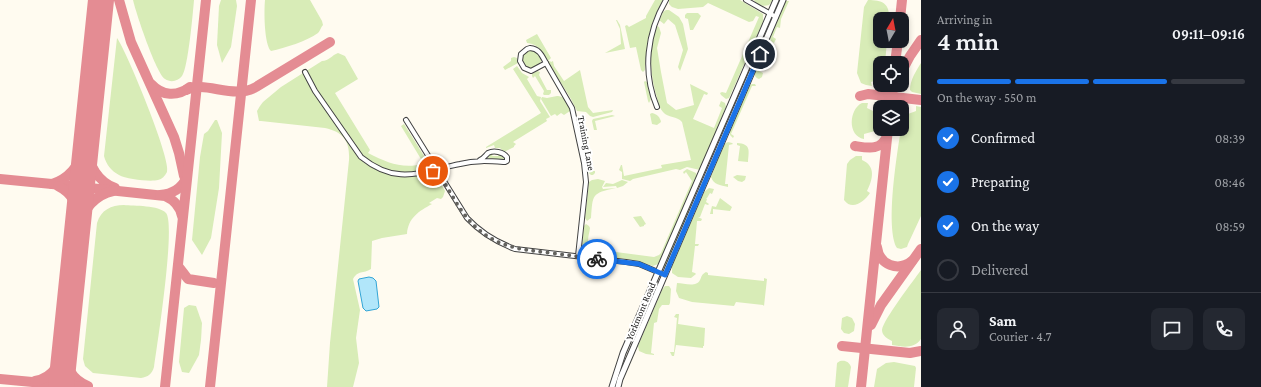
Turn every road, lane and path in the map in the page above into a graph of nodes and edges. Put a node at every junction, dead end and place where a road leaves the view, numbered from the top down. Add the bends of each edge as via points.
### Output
1 (666, 0) edge
2 (746, 0) edge
3 (776, 0) edge
4 (783, 0) edge
5 (770, 13) junction
6 (776, 17) junction
7 (759, 39) junction
8 (765, 42) junction
9 (546, 63) junction
10 (305, 72) dead end
11 (731, 104) junction
12 (738, 106) junction
13 (656, 107) dead end
14 (406, 120) dead end
15 (717, 137) junction
16 (724, 139) junction
17 (480, 160) junction
18 (437, 170) junction
19 (701, 174) junction
20 (708, 176) junction
21 (578, 256) junction
22 (659, 272) junction
23 (665, 275) junction
24 (612, 387) edge
25 (618, 387) edge

1 - 13 street via 656,20 649,47 649,75
2 - 5 street
3 - 5 street, Yorkmont Road
4 - 6 street, Yorkmont Road
5 - 6 street
5 - 7 street, Yorkmont Road
6 - 8 street, Yorkmont Road
7 - 8 street
7 - 11 street, Yorkmont Road
8 - 12 street, Yorkmont Road
9 - 9 street, Training Lane via 540,52 534,49 527,49 520,58 521,65 528,70 535,70
9 - 21 street, Training Lane via 572,108 586,172
10 - 18 street via 342,132 367,163 398,175
11 - 12 street
11 - 15 street, Yorkmont Road
12 - 16 street, Yorkmont Road
14 - 18 street
15 - 16 street
15 - 19 street, Yorkmont Road
16 - 20 street, Yorkmont Road
17 - 17 street via 506,162 507,157 502,152 492,152
17 - 18 street
18 - 21 street via 467,218 491,239 515,248
19 - 20 street
19 - 22 street, Yorkmont Road
20 - 23 street, Yorkmont Road
21 - 22 street via 639,264
22 - 23 street
22 - 24 street, Yorkmont Road via 623,353
23 - 25 street, Yorkmont Road

